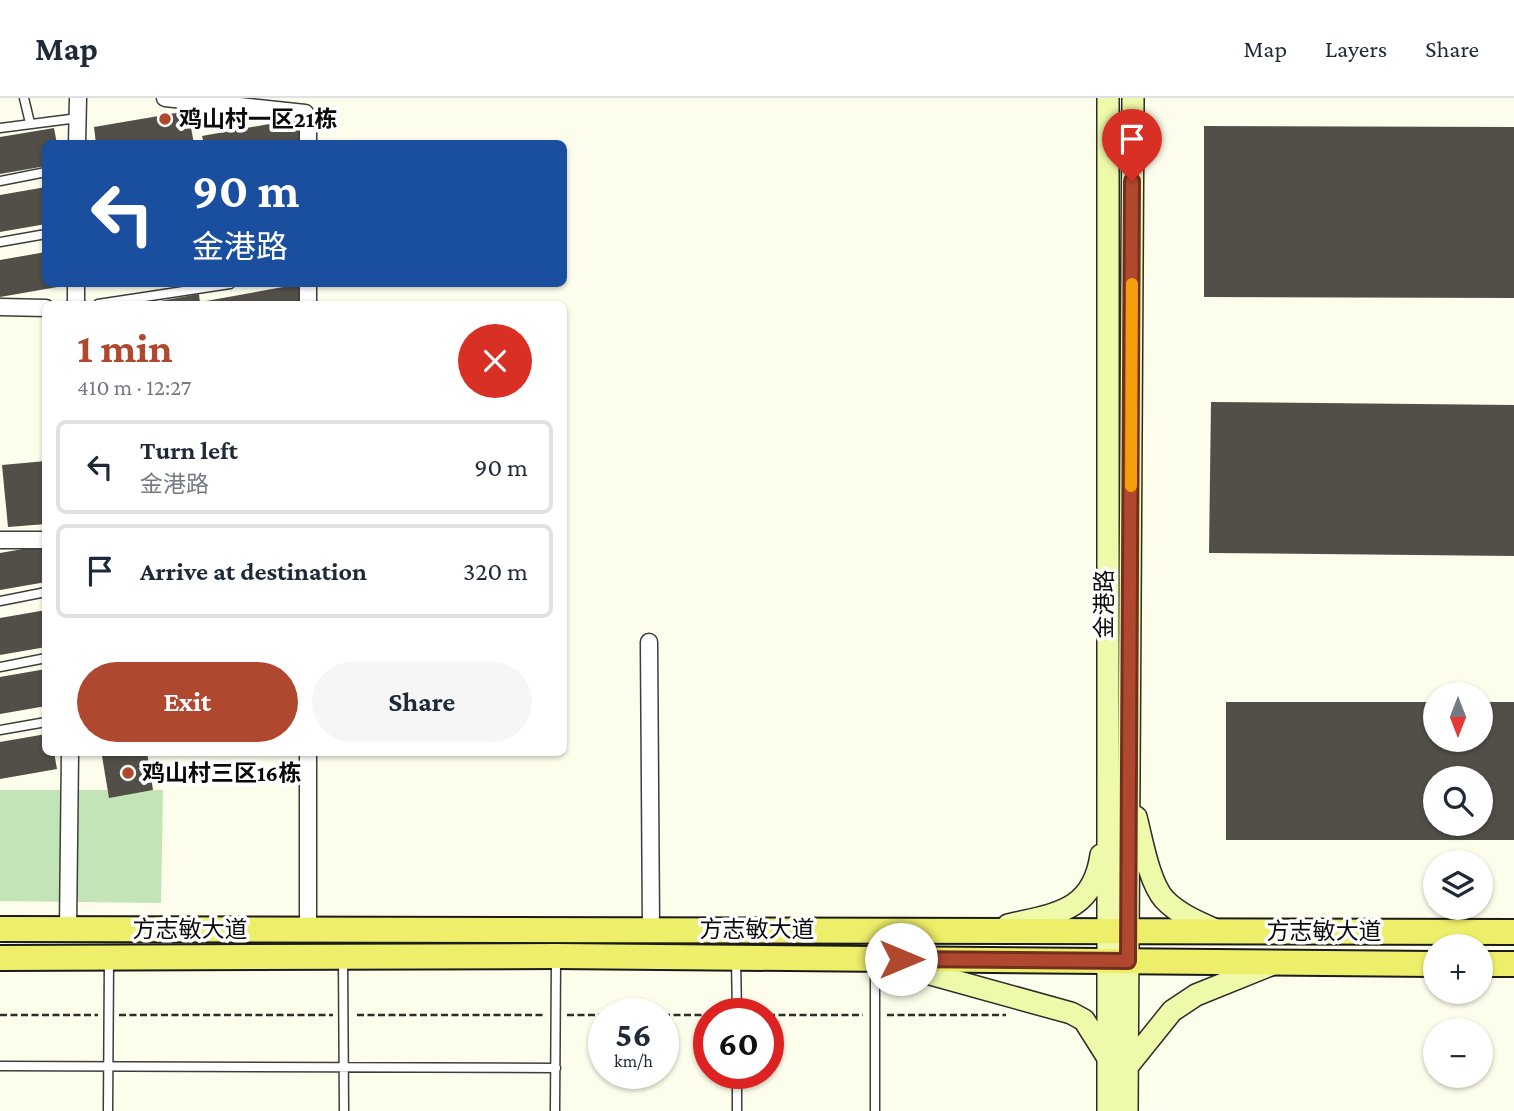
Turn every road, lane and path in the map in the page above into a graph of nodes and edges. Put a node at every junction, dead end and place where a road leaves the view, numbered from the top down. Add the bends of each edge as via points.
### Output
1 (24, 98) edge
2 (78, 98) edge
3 (165, 98) edge
4 (1108, 98) edge
5 (1133, 98) edge
6 (78, 118) junction
7 (30, 123) junction
8 (0, 128) edge
9 (78, 140) edge
10 (308, 140) edge
11 (42, 173) edge
12 (0, 181) edge
13 (42, 235) edge
14 (0, 242) edge
15 (210, 287) edge
16 (118, 301) edge
17 (0, 307) edge
18 (42, 308) edge
19 (0, 540) edge
20 (42, 540) edge
21 (42, 593) edge
22 (0, 601) edge
23 (649, 642) dead end
24 (42, 659) edge
25 (0, 667) edge
26 (42, 723) edge
27 (0, 730) edge
28 (70, 756) edge
29 (308, 756) edge
30 (1119, 792) junction
31 (68, 928) junction
32 (0, 929) edge
33 (308, 929) junction
34 (651, 929) junction
35 (985, 930) junction
36 (1119, 930) junction
37 (1216, 930) junction
38 (1514, 932) edge
39 (343, 956) junction
40 (556, 956) junction
41 (109, 957) junction
42 (736, 957) junction
43 (0, 958) edge
44 (875, 959) junction
45 (1118, 961) junction
46 (1276, 962) junction
47 (1423, 964) edge
48 (1493, 964) edge
49 (1514, 964) edge
50 (737, 998) edge
51 (0, 1015) edge
52 (109, 1015) junction
53 (343, 1015) junction
54 (556, 1015) junction
55 (588, 1015) edge
56 (784, 1016) edge
57 (875, 1016) junction
58 (1012, 1016) dead end
59 (1118, 1063) junction
60 (0, 1066) edge
61 (108, 1067) junction
62 (344, 1067) junction
63 (555, 1068) junction
64 (737, 1089) edge
65 (108, 1111) edge
66 (344, 1111) edge
67 (555, 1111) edge
68 (737, 1111) edge
69 (875, 1111) edge
70 (1108, 1111) edge
71 (1127, 1111) edge

1 - 7 lane
2 - 6 street
3 - 10 street via 305,113
4 - 30 main road, 金港路
5 - 30 main road, 金港路
6 - 7 lane
6 - 9 street
7 - 8 lane
11 - 12 lane
13 - 14 lane
15 - 16 lane
17 - 18 street
19 - 20 street
21 - 22 lane
23 - 34 street
24 - 25 lane
26 - 27 lane
28 - 31 street
29 - 33 street
30 - 35 main road via 1099,872 1089,892 1052,915
30 - 36 main road, 金港路
30 - 37 main road via 1163,898 1179,912
31 - 32 main road, 方志敏大道
31 - 33 main road, 方志敏大道
33 - 34 main road, 方志敏大道
34 - 35 main road, 方志敏大道
35 - 36 main road, 方志敏大道
36 - 37 main road, 方志敏大道
36 - 45 main road, 金港路
37 - 38 main road, 方志敏大道
39 - 40 main road, 方志敏大道
39 - 41 main road, 方志敏大道
39 - 53 lane
40 - 42 main road, 方志敏大道
40 - 54 lane
41 - 43 main road, 方志敏大道
41 - 52 lane
42 - 44 main road, 方志敏大道
42 - 50 lane
44 - 45 main road, 方志敏大道
44 - 57 lane
44 - 59 main road via 1071,1013 1084,1020
45 - 46 main road, 方志敏大道
45 - 59 main road, 金港路
46 - 47 main road, 方志敏大道
46 - 59 main road via 1196,995 1172,1011
48 - 49 main road
51 - 52 path
52 - 53 path
52 - 61 lane
53 - 54 path
53 - 62 lane
54 - 55 path
54 - 63 lane
56 - 57 path
57 - 58 path
57 - 69 lane
59 - 70 main road, 金港路
59 - 71 main road, 金港路
60 - 61 lane
61 - 62 lane
61 - 65 lane
62 - 63 lane
62 - 66 lane
63 - 67 lane
64 - 68 lane

